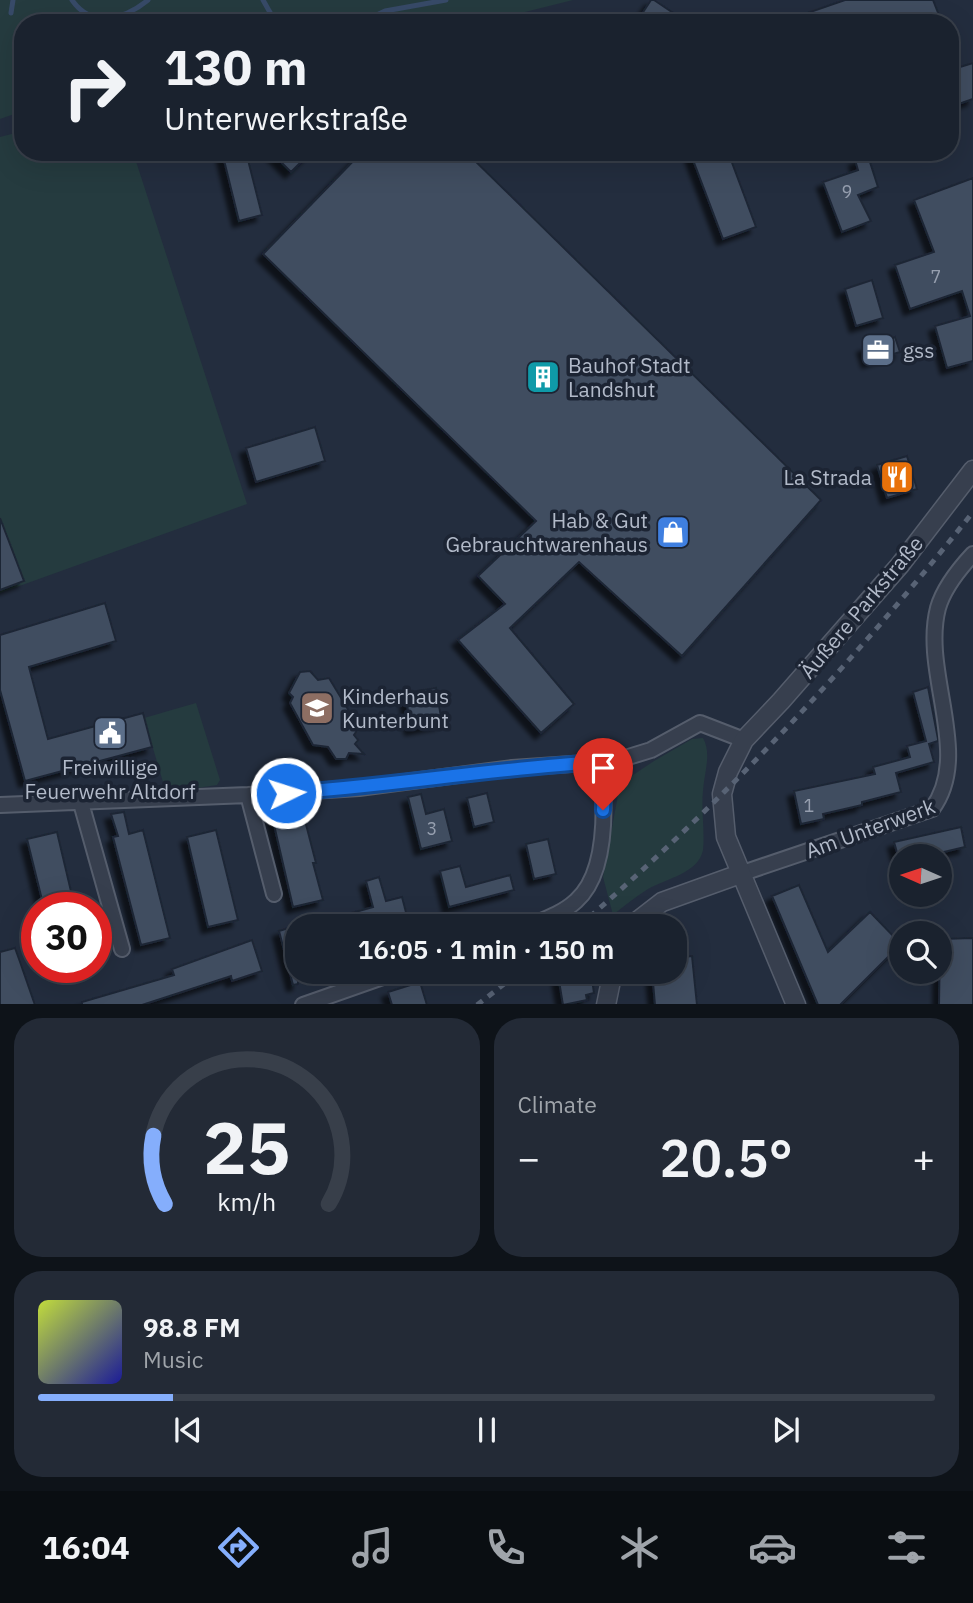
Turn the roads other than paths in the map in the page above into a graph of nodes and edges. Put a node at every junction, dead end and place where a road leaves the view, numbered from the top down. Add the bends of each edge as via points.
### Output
1 (973, 470) edge
2 (973, 554) edge
3 (959, 705) dead end
4 (744, 740) junction
5 (601, 762) junction
6 (961, 777) dead end
7 (248, 795) junction
8 (81, 803) junction
9 (0, 805) edge
10 (740, 874) junction
11 (274, 894) dead end
12 (557, 914) edge
13 (646, 914) edge
14 (122, 949) dead end
15 (362, 984) edge
16 (610, 984) edge
17 (303, 1004) edge
18 (606, 1004) edge
19 (796, 1004) edge

1 - 4 street, Äußere Parkstraße via 900,565
2 - 3 street via 946,589 938,609 940,646
4 - 5 street via 700,723 651,750
4 - 10 street, Äußere Parkstraße via 722,794 726,838
5 - 7 street
5 - 12 street via 600,850 588,888
6 - 10 street, Am Unterwerk via 944,801 932,809
7 - 8 street
7 - 11 street
8 - 9 street
8 - 14 street
10 - 13 street via 662,902
10 - 19 street, Äußere Parkstraße
15 - 17 street
16 - 18 street

